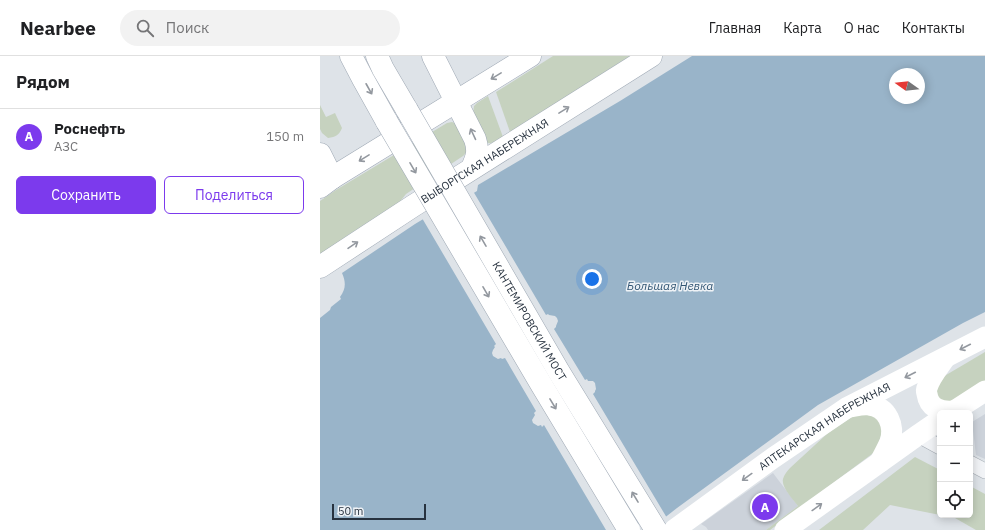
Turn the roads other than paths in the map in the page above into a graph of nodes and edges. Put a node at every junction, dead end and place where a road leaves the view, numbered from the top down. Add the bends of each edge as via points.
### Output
1 (352, 56) edge
2 (377, 56) edge
3 (433, 56) edge
4 (530, 56) edge
5 (651, 56) edge
6 (457, 101) junction
7 (320, 154) edge
8 (472, 168) junction
9 (326, 182) edge
10 (320, 267) edge
11 (985, 337) edge
12 (945, 357) junction
13 (926, 389) junction
14 (985, 391) edge
15 (848, 407) junction
16 (939, 410) edge
17 (956, 410) edge
18 (884, 411) junction
19 (937, 422) edge
20 (918, 435) junction
21 (938, 446) edge
22 (879, 462) junction
23 (973, 465) edge
24 (985, 471) edge
25 (629, 530) edge
26 (656, 530) edge
27 (674, 530) edge
28 (785, 530) edge

1 -> 25 main road, КАНТЕМИРОВСКИЙ МОСТ, bridge via 387,122
26 -> 2 main road, КАНТЕМИРОВСКИЙ МОСТ, bridge via 559,372
3 - 6 main road
4 -> 6 main road
8 -> 5 main road, ВЫБОРГСКАЯ НАБЕРЕЖНАЯ
8 -> 6 main road via 478,146
6 -> 9 main road
7 - 9 main road
10 -> 8 main road, ВЫБОРГСКАЯ НАБЕРЕЖНАЯ
11 -> 12 street, АПТЕКАРСКАЯ НАБЕРЕЖНАЯ
12 - 13 street
12 -> 15 street, АПТЕКАРСКАЯ НАБЕРЕЖНАЯ
13 - 16 street via 928,399
13 - 20 street
14 - 17 street
15 - 18 street via 870,405
15 -> 27 street, АПТЕКАРСКАЯ НАБЕРЕЖНАЯ
18 - 20 street
18 - 22 street via 892,432 890,442
19 - 20 street
20 - 21 street
20 - 22 street
28 -> 22 street
23 - 24 street

